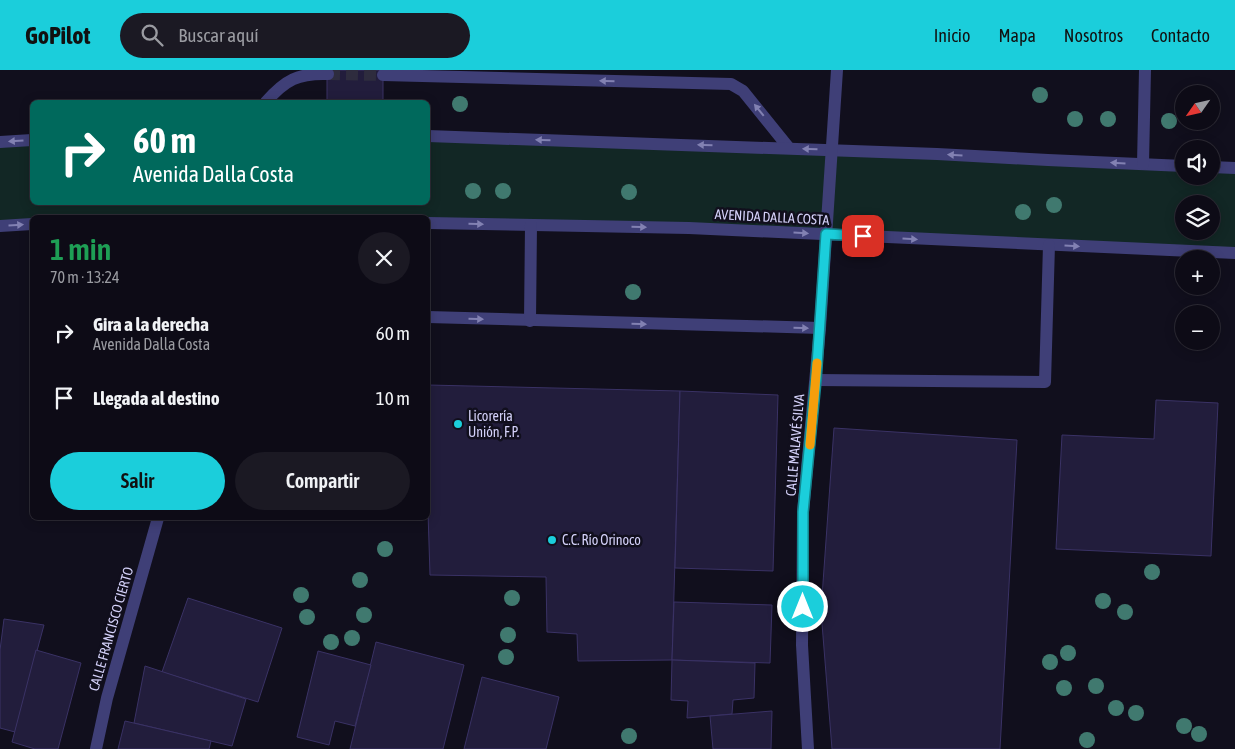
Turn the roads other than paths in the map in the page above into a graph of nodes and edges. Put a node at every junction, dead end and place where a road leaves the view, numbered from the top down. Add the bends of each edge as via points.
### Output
1 (837, 70) edge
2 (1145, 70) edge
3 (328, 74) dead end
4 (383, 75) dead end
5 (268, 100) edge
6 (430, 136) edge
7 (30, 140) edge
8 (0, 142) edge
9 (789, 148) junction
10 (832, 150) junction
11 (1143, 164) junction
12 (1175, 166) edge
13 (1220, 167) edge
14 (1235, 168) edge
15 (430, 223) edge
16 (30, 224) edge
17 (530, 225) junction
18 (0, 226) edge
19 (826, 234) junction
20 (1049, 245) junction
21 (1235, 253) edge
22 (430, 317) edge
23 (530, 321) junction
24 (820, 328) junction
25 (816, 380) junction
26 (157, 520) edge
27 (96, 749) edge
28 (808, 749) edge

1 - 10 street, CALLE MALAVÉ SILVA
2 - 11 street
3 - 5 street via 300,76 286,83
9 -> 4 street via 743,91 730,84
9 -> 6 street
7 -> 8 street
10 -> 9 street
11 -> 10 street
10 - 19 street, CALLE MALAVÉ SILVA
11 - 12 street
13 - 14 street
15 -> 17 street, AVENIDA DALLA COSTA
18 -> 16 street
17 -> 19 street, AVENIDA DALLA COSTA
17 - 23 street
19 -> 20 street, AVENIDA DALLA COSTA
19 - 24 street, CALLE MALAVÉ SILVA
20 -> 21 street, AVENIDA DALLA COSTA
20 - 25 street via 1045,382
22 -> 23 street
23 -> 24 street
24 - 25 street, CALLE MALAVÉ SILVA
25 - 28 street, CALLE MALAVÉ SILVA via 803,512 802,644
26 - 27 street, CALLE FRANCISCO CIERTO via 107,698

